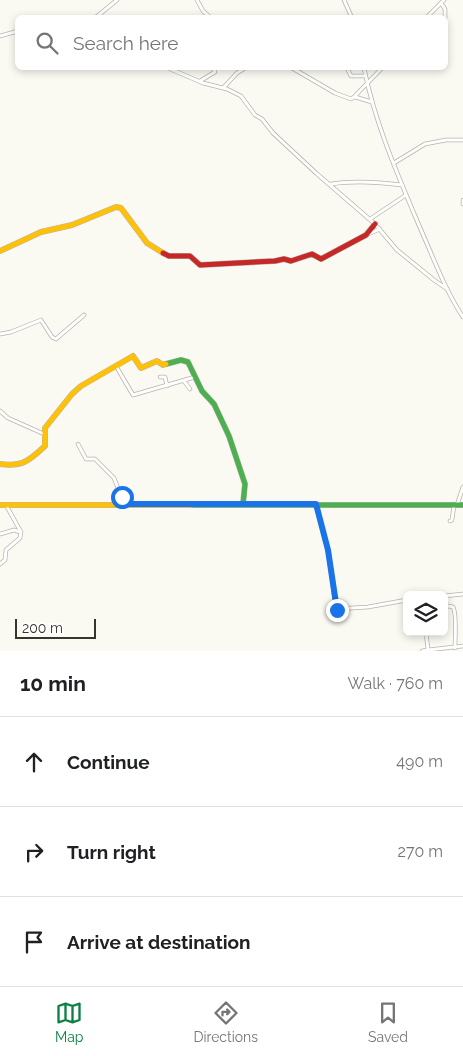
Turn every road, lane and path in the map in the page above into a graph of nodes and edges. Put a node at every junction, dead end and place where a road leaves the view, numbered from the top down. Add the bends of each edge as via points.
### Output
1 (117, 0) edge
2 (197, 0) edge
3 (344, 0) edge
4 (443, 2) edge
5 (98, 15) edge
6 (208, 15) edge
7 (351, 15) edge
8 (429, 15) edge
9 (445, 15) edge
10 (15, 32) edge
11 (0, 36) edge
12 (173, 70) edge
13 (214, 70) edge
14 (241, 70) edge
15 (296, 70) edge
16 (347, 70) edge
17 (364, 70) edge
18 (380, 70) edge
19 (365, 76) junction
20 (200, 82) junction
21 (367, 84) junction
22 (224, 88) junction
23 (354, 97) junction
24 (372, 102) junction
25 (463, 140) edge
26 (394, 163) junction
27 (331, 184) junction
28 (402, 185) junction
29 (406, 194) junction
30 (463, 200) edge
31 (463, 204) edge
32 (370, 219) junction
33 (375, 224) junction
34 (380, 229) junction
35 (368, 234) junction
36 (0, 251) edge
37 (447, 289) junction
38 (84, 315) dead end
39 (463, 316) edge
40 (0, 334) edge
41 (116, 366) junction
42 (160, 377) dead end
43 (195, 377) junction
44 (184, 381) junction
45 (167, 386) junction
46 (190, 389) dead end
47 (0, 411) edge
48 (44, 434) junction
49 (78, 444) dead end
50 (0, 464) edge
51 (463, 487) edge
52 (124, 504) junction
53 (243, 504) junction
54 (316, 504) junction
55 (3, 505) edge
56 (458, 505) edge
57 (450, 521) dead end
58 (21, 532) junction
59 (0, 534) edge
60 (0, 564) edge
61 (463, 594) edge
62 (448, 596) edge
63 (403, 601) edge
64 (448, 606) dead end
65 (426, 636) edge
66 (463, 646) edge
67 (455, 648) junction
68 (428, 650) edge
69 (422, 651) edge

1 - 5 street
2 - 6 street
3 - 7 street
4 - 8 street
4 - 9 street
10 - 11 street
12 - 20 street
13 - 20 street
14 - 22 street
15 - 23 street via 345,98
16 - 19 street via 351,76
17 - 19 street
18 - 21 street
19 - 21 street
20 - 22 street
21 - 23 street
21 - 24 street
22 - 27 street via 243,98 255,115
23 - 24 street
24 - 26 street
25 - 26 street via 425,144
26 - 28 street
27 - 28 street via 385,182
27 - 32 street
28 - 29 street
29 - 32 street
29 - 37 street
30 - 31 street
32 - 33 street
33 - 34 street
33 - 35 street
34 - 35 street
34 - 37 street via 398,251
35 - 36 street via 321,259 312,254 291,261 200,265 190,256 169,256 147,243 119,207 72,225 40,232
37 - 39 street
38 - 40 street via 56,339 41,320
41 - 43 street via 133,356 140,368 158,361 163,365 180,359 189,362
41 - 45 street via 132,395
41 - 48 street via 72,394 45,428
42 - 45 street via 165,377
43 - 44 street
43 - 53 street via 215,406 229,436 245,484
44 - 45 street
44 - 46 street
47 - 48 street
48 - 50 street via 44,447 27,462 14,466
49 - 52 street via 86,459 95,459 113,477
51 - 56 street
52 - 53 street
52 - 55 street
53 - 54 street
54 - 56 street
54 - 63 street via 328,550 336,610
55 - 58 street
56 - 57 street
58 - 59 street via 14,530
58 - 60 street via 20,540 6,550 5,560
61 - 62 street
64 - 67 street via 456,611
65 - 68 street
66 - 67 street
67 - 68 street
68 - 69 street

